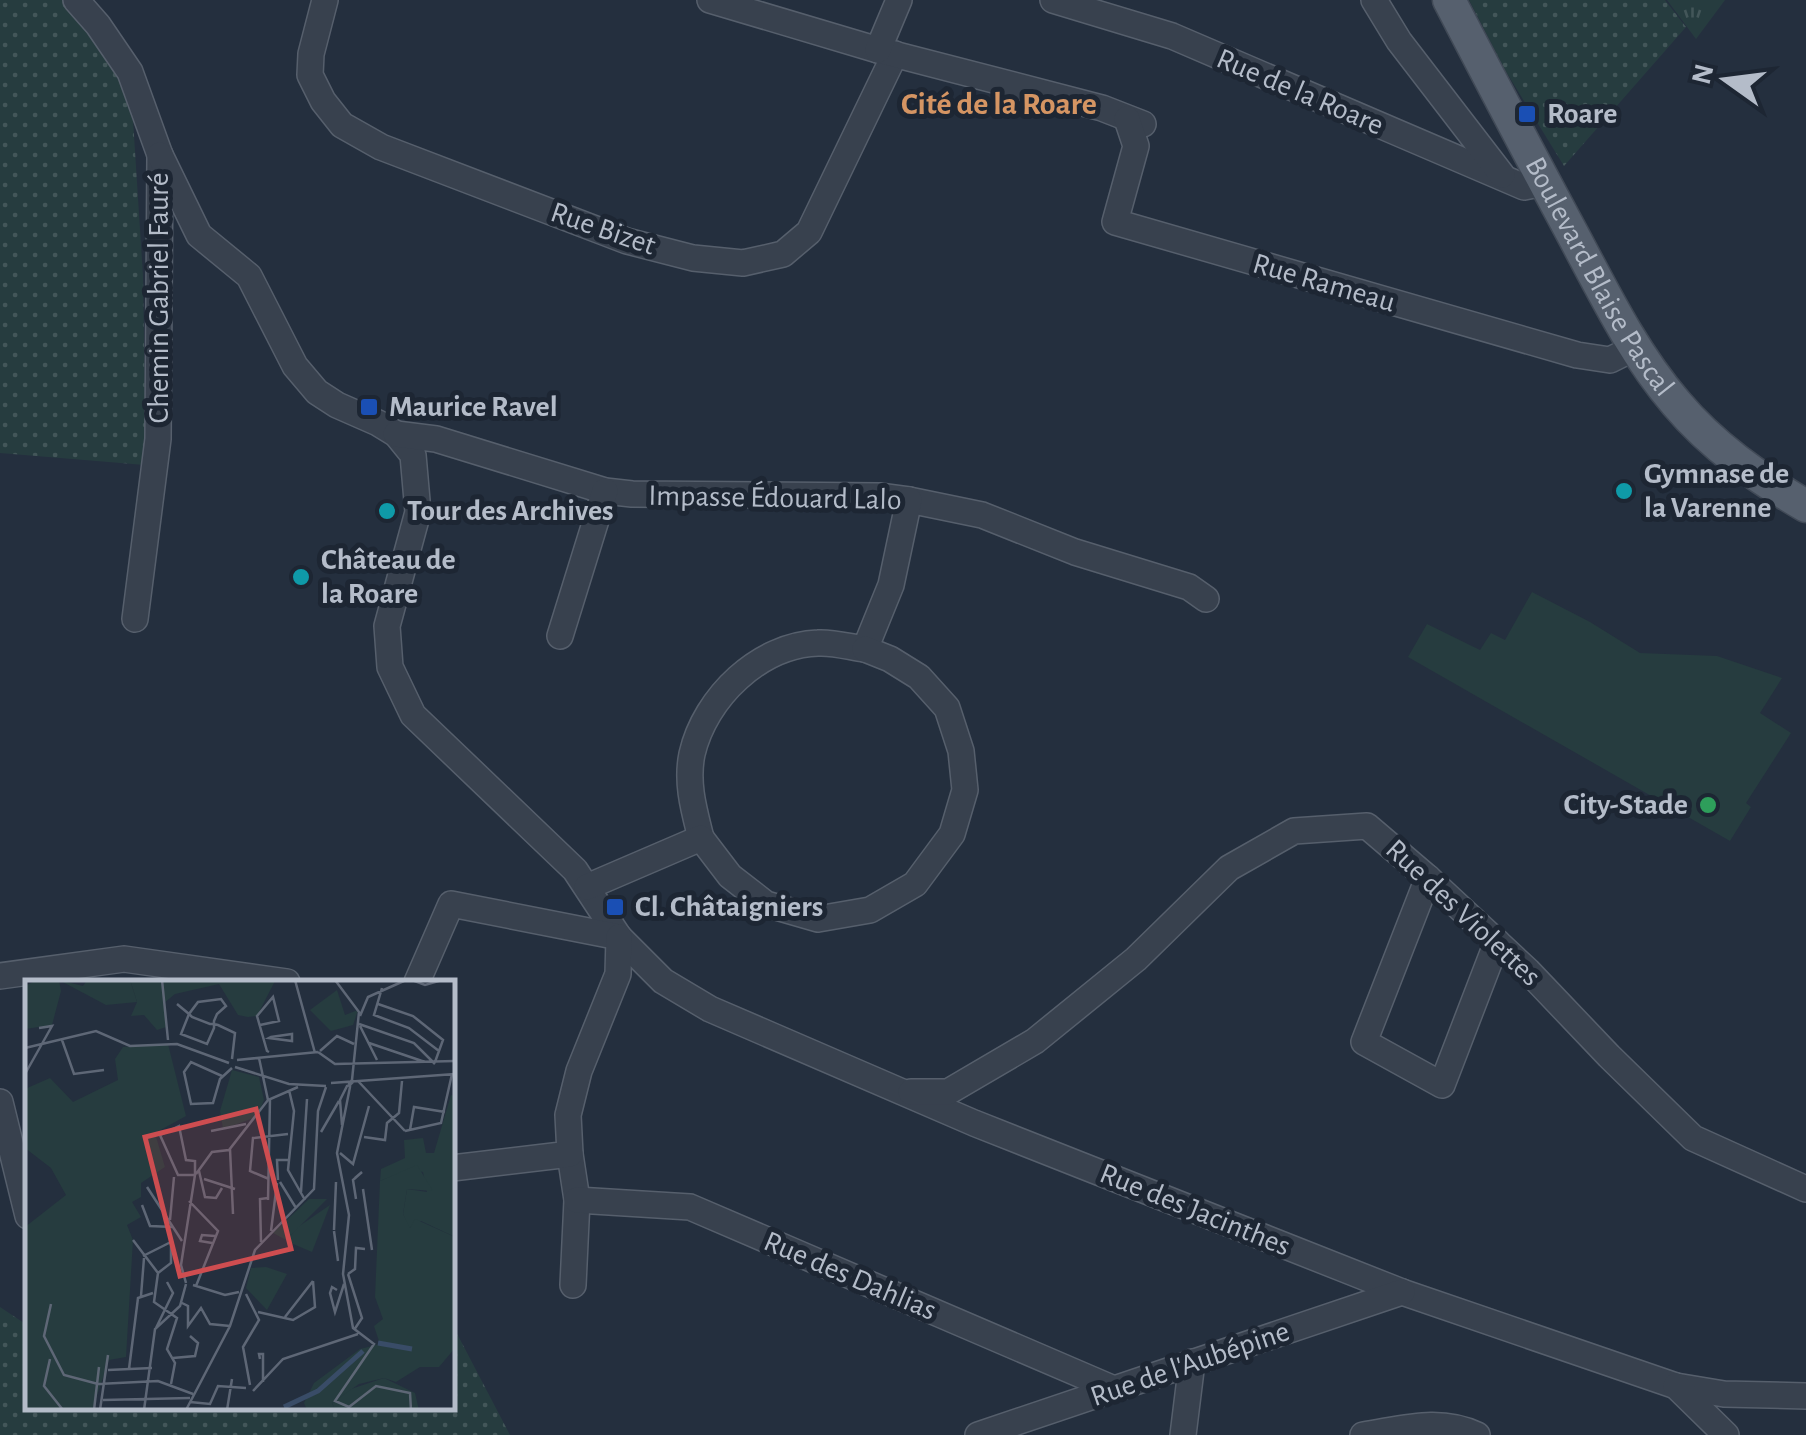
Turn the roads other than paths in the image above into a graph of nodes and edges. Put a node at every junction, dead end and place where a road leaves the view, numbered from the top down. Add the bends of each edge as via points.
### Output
1 (76, 0) edge
2 (325, 0) edge
3 (710, 0) edge
4 (899, 0) edge
5 (1053, 0) edge
6 (1374, 0) edge
7 (1449, 0) edge
8 (886, 52) junction
9 (160, 155) junction
10 (1505, 178) junction
11 (1544, 183) junction
12 (1636, 348) junction
13 (396, 434) junction
14 (605, 491) junction
15 (909, 500) junction
16 (1806, 506) edge
17 (1206, 599) dead end
18 (136, 619) dead end
19 (560, 636) dead end
20 (865, 649) junction
21 (700, 838) junction
22 (1428, 878) junction
23 (587, 887) junction
24 (619, 937) junction
25 (1497, 942) junction
26 (188, 975) edge
27 (0, 976) edge
28 (259, 980) edge
29 (418, 980) edge
30 (901, 1092) junction
31 (0, 1102) edge
32 (570, 1154) junction
33 (455, 1168) edge
34 (1806, 1189) edge
35 (578, 1200) junction
36 (25, 1204) edge
37 (573, 1284) dead end
38 (1402, 1292) junction
39 (1192, 1362) junction
40 (1676, 1386) junction
41 (1114, 1389) junction
42 (1806, 1396) edge
43 (978, 1435) edge
44 (1183, 1435) edge
45 (1364, 1435) edge
46 (1477, 1435) edge
47 (1726, 1435) edge

1 - 9 street, Chemin Gabriel Fauré via 130,72
2 - 8 street, Rue Bizet via 310,75 342,125 627,241 710,260 743,263 783,254 809,232
3 - 8 street
4 - 8 street, Rue Bizet
5 - 10 street, Rue de la Roare via 1172,36
6 - 10 street, Boulevard Blaise Pascal
7 - 11 main road, Boulevard Blaise Pascal
8 - 12 street, Rue Rameau via 1137,122 1115,222 1576,355 1610,360
9 - 13 street, Impasse Édouard Lalo via 198,235 248,276 295,366 317,392
9 - 18 street, Chemin Gabriel Fauré via 158,439
10 - 11 street, Rue de la Roare via 1524,187
11 - 12 main road, Boulevard Blaise Pascal
12 - 16 main road, Boulevard Blaise Pascal via 1711,440
13 - 14 street, Impasse Édouard Lalo via 436,439
13 - 23 street, Rue des Jacinthes via 412,455 418,512 387,626 390,668 413,716
14 - 15 street, Impasse Édouard Lalo
14 - 19 street
15 - 17 street, Impasse Édouard Lalo via 982,515 1189,587
15 - 20 street via 891,585
20 - 21 street via 819,643 777,650 740,676 708,713 692,753 690,792
20 - 21 street via 919,677 947,708 961,751 965,790 952,834 916,884 870,910 818,919 766,904 730,876
21 - 23 street
22 - 25 street, Rue des Violettes
22 - 25 street via 1364,1042 1442,1084
22 - 30 street, Rue des Violettes via 1367,826 1294,831 1229,868 1136,960 1034,1041 948,1092
23 - 24 street, Rue des Jacinthes
24 - 29 street via 451,904
24 - 30 street, Rue des Jacinthes via 664,981 710,1009
24 - 32 street via 618,974 568,1115
25 - 34 street, Rue des Violettes via 1693,1138
26 - 27 street via 124,959
26 - 28 street
30 - 38 street, Rue des Jacinthes
31 - 36 street
32 - 33 street
32 - 35 street
35 - 37 street
35 - 41 street, Rue des Dahlias via 690,1207
38 - 39 street, Rue de l'Aubépine
38 - 40 street, Rue des Jacinthes
39 - 41 street, Rue de l'Aubépine
39 - 44 street
40 - 42 street, Rue des Jacinthes
40 - 47 street
41 - 43 street, Rue de l'Aubépine
45 - 46 street via 1436,1424

